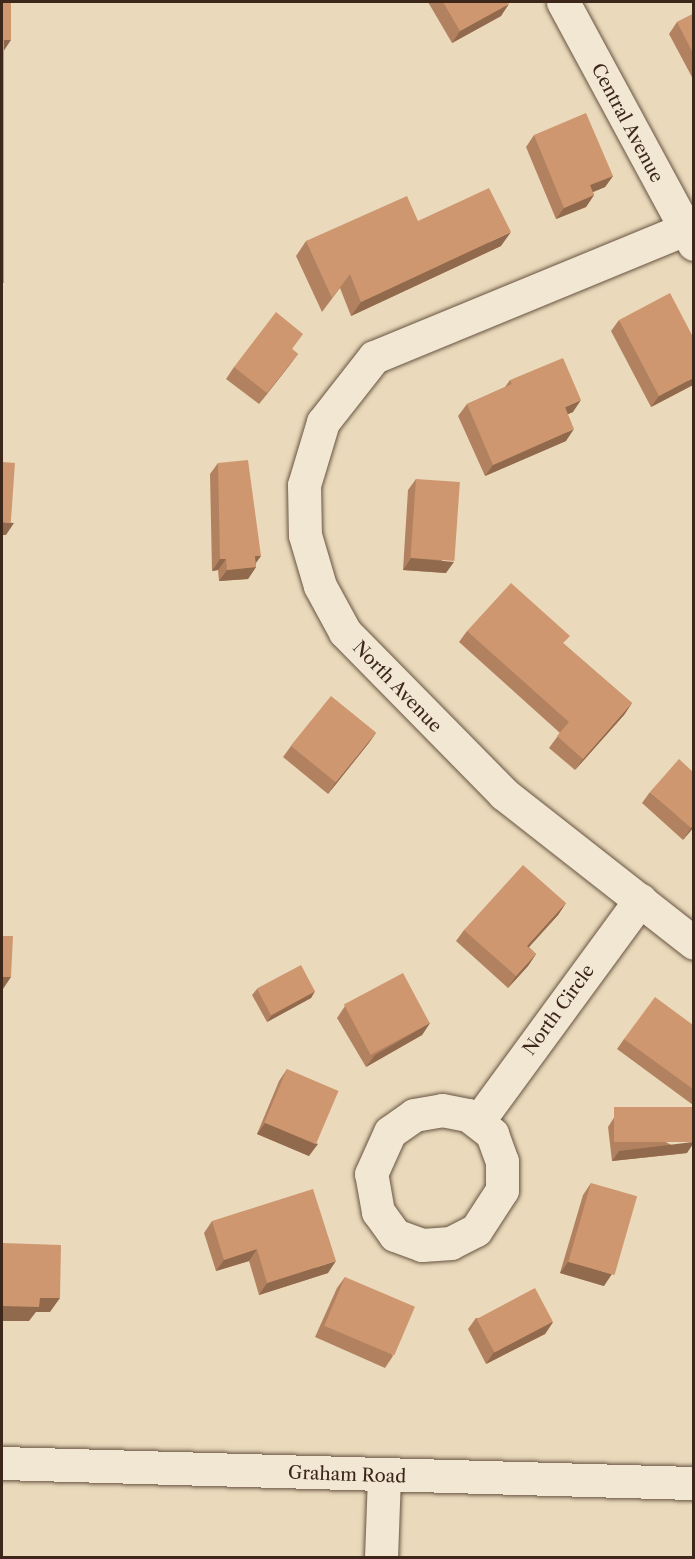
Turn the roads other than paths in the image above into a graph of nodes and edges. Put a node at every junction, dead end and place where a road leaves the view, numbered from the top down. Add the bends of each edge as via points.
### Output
1 (563, 2) edge
2 (689, 237) edge
3 (640, 900) junction
4 (693, 943) edge
5 (479, 1120) junction
6 (2, 1463) edge
7 (384, 1477) junction
8 (693, 1483) edge
9 (381, 1557) edge

1 - 2 street, Central Avenue
2 - 3 street, North Avenue via 374,357 323,422 304,485 305,535 320,586 345,632 504,794
3 - 4 street, North Avenue
3 - 5 street, North Circle
5 - 5 street via 442,1110 414,1115 385,1140 371,1174 372,1194 395,1235 422,1245 451,1243 490,1215 501,1190 502,1161
6 - 7 street, Graham Road
7 - 8 street, Graham Road
7 - 9 street

